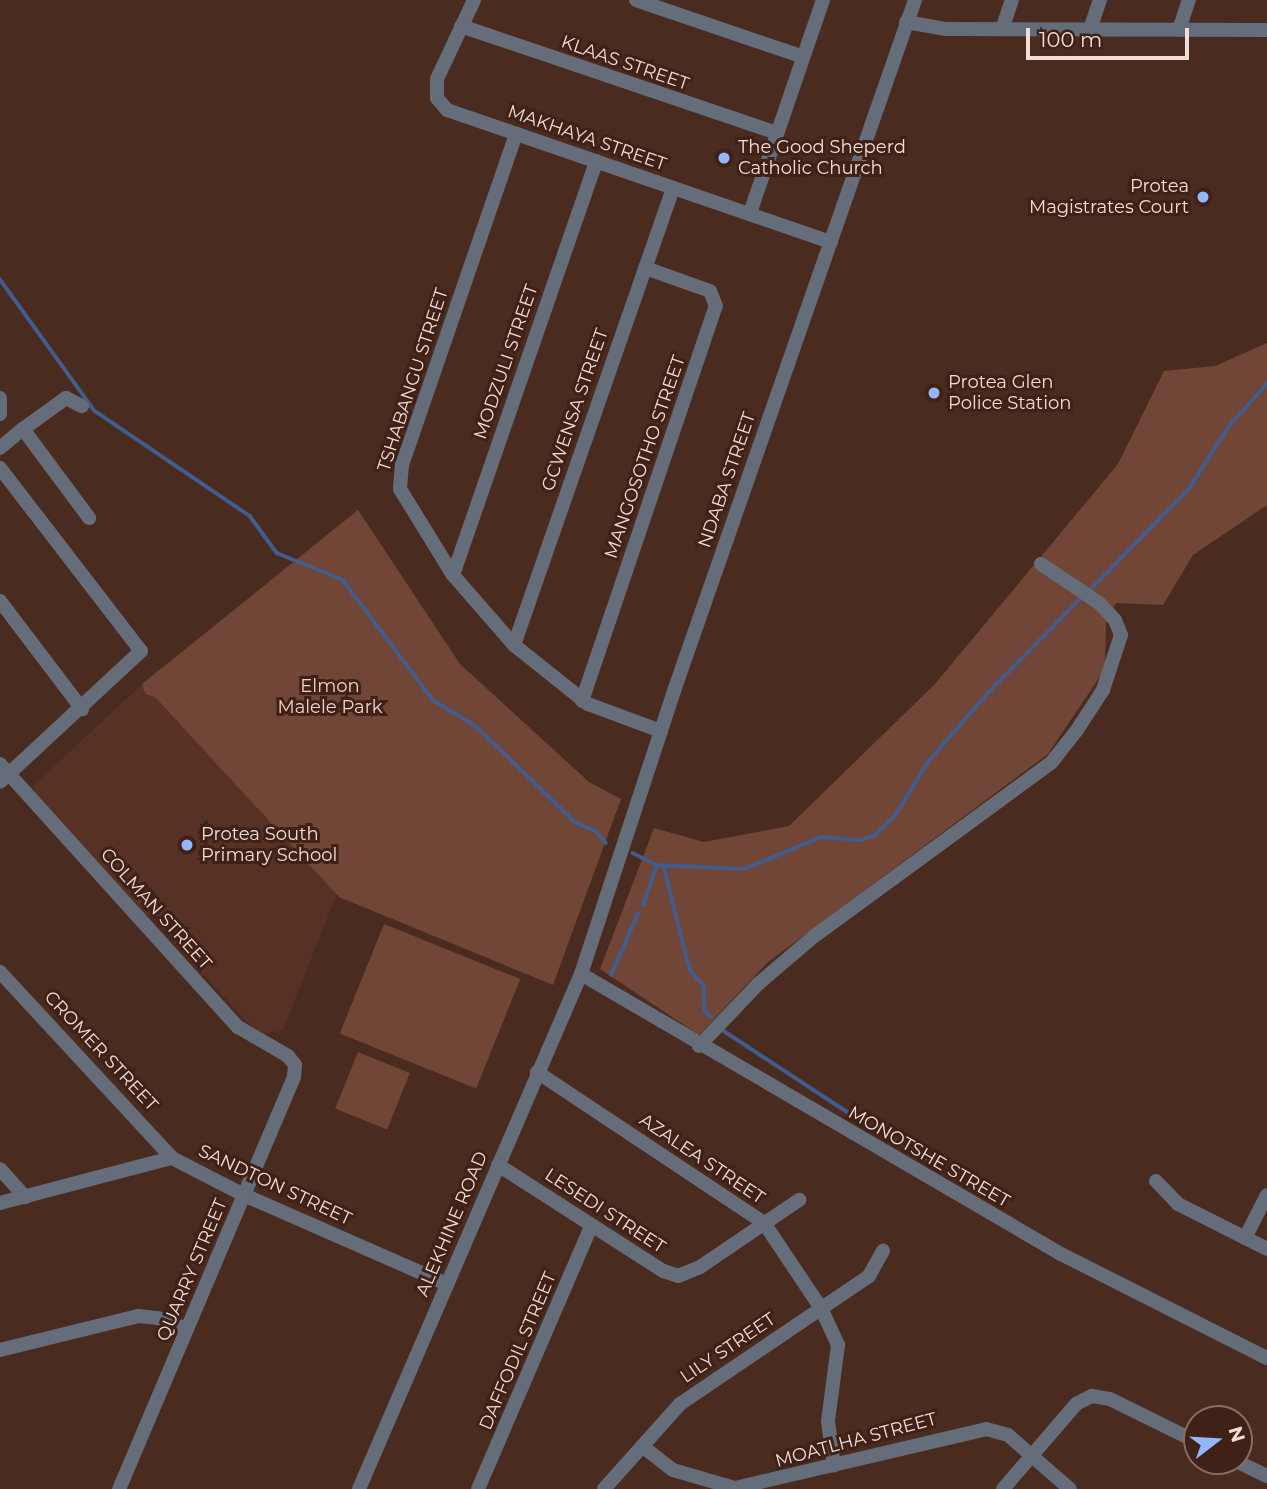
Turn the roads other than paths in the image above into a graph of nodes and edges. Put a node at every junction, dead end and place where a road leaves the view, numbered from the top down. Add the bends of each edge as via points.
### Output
1 (474, 0) edge
2 (636, 0) edge
3 (823, 0) edge
4 (915, 0) edge
5 (1012, 0) edge
6 (1100, 0) edge
7 (1189, 0) edge
8 (906, 22) junction
9 (461, 26) junction
10 (1002, 29) junction
11 (1090, 29) junction
12 (1179, 30) junction
13 (1267, 30) edge
14 (803, 57) junction
15 (777, 133) junction
16 (516, 134) junction
17 (596, 162) junction
18 (673, 188) junction
19 (750, 213) junction
20 (831, 242) junction
21 (645, 268) junction
22 (0, 398) edge
23 (82, 406) dead end
24 (0, 414) edge
25 (23, 429) junction
26 (0, 448) edge
27 (0, 468) edge
28 (89, 518) dead end
29 (1041, 564) dead end
30 (453, 575) junction
31 (0, 601) edge
32 (514, 645) junction
33 (582, 701) junction
34 (82, 709) junction
35 (661, 731) junction
36 (3, 773) edge
37 (0, 972) edge
38 (581, 974) junction
39 (699, 1046) junction
40 (295, 1065) joint
41 (537, 1072) junction
42 (172, 1158) junction
43 (498, 1165) junction
44 (0, 1169) edge
45 (1156, 1181) dead end
46 (244, 1195) junction
47 (1267, 1195) edge
48 (25, 1196) junction
49 (799, 1200) dead end
50 (0, 1203) edge
51 (764, 1223) junction
52 (591, 1226) junction
53 (1245, 1238) junction
54 (1267, 1249) edge
55 (883, 1251) dead end
56 (447, 1284) junction
57 (821, 1308) junction
58 (187, 1329) junction
59 (0, 1350) edge
60 (1267, 1358) edge
61 (1183, 1435) edge
62 (642, 1446) junction
63 (1032, 1455) junction
64 (834, 1466) junction
65 (1266, 1476) edge
66 (119, 1489) edge
67 (359, 1489) edge
68 (478, 1489) edge
69 (604, 1489) edge
70 (1003, 1489) edge
71 (1070, 1489) edge
72 (1258, 1489) edge

1 - 9 street, MAKHAYA STREET
2 - 14 street
3 - 14 street
4 - 8 street, NDABA STREET
5 - 10 street
6 - 11 street
7 - 12 street
8 - 10 street via 935,29
8 - 20 street, NDABA STREET
9 - 15 street, KLAAS STREET
9 - 16 street, MAKHAYA STREET via 439,70 438,101 450,112
10 - 11 street
11 - 12 street
12 - 13 street
14 - 15 street
15 - 19 street
16 - 17 street, MAKHAYA STREET
16 - 30 street, TSHABANGU STREET via 399,478 406,502
17 - 18 street, MAKHAYA STREET
17 - 30 street, MODZULI STREET
18 - 19 street, MAKHAYA STREET
18 - 21 street, GCWENSA STREET
19 - 20 street, MAKHAYA STREET
20 - 35 street, NDABA STREET
21 - 32 street, GCWENSA STREET
21 - 33 street, MANGOSOTHO STREET via 710,290 716,306
22 - 24 street
23 - 25 street via 66,398
25 - 26 street
25 - 28 street
27 - 34 street via 50,528 88,586 138,644 139,655
29 - 39 street via 1099,603 1115,620 1121,635 1103,690 1051,763 813,937 758,984
30 - 32 street, TSHABANGU STREET
31 - 34 street
32 - 33 street, TSHABANGU STREET
33 - 35 street, TSHABANGU STREET via 614,717
34 - 36 street
35 - 38 street, NDABA STREET
36 - 40 street, COLMAN STREET via 238,1027 288,1056
37 - 42 street, CROMER STREET
38 - 39 street, MONOTSHE STREET
38 - 41 street, ALEKHINE ROAD
39 - 60 street, MONOTSHE STREET via 1060,1254
40 - 46 street, QUARRY STREET
41 - 43 street, ALEKHINE ROAD
41 - 51 street, AZALEA STREET
42 - 46 street, SANDTON STREET
42 - 48 street, SANDTON STREET
43 - 52 street, LESEDI STREET
43 - 56 street, ALEKHINE ROAD
44 - 48 street
45 - 53 street via 1178,1204
46 - 56 street, SANDTON STREET
46 - 58 street, QUARRY STREET
47 - 53 street
48 - 50 street, SANDTON STREET
49 - 51 street, LESEDI STREET
51 - 52 street, LESEDI STREET via 700,1267 678,1276
51 - 57 street, AZALEA STREET
52 - 68 street, DAFFODIL STREET
53 - 54 street
55 - 57 street, LILY STREET via 869,1276
56 - 67 street, ALEKHINE ROAD
57 - 62 street, LILY STREET via 680,1404
57 - 64 street, AZALEA STREET via 838,1345 828,1421
58 - 59 street via 138,1316
58 - 66 street, QUARRY STREET
61 - 63 street via 1110,1399 1092,1396 1076,1404
62 - 64 street, MOATLHA STREET via 673,1470 735,1488
62 - 69 street, LILY STREET
63 - 64 street, MOATLHA STREET via 1008,1435 975,1429
63 - 70 street
63 - 71 street, MOATLHA STREET
65 - 72 street

